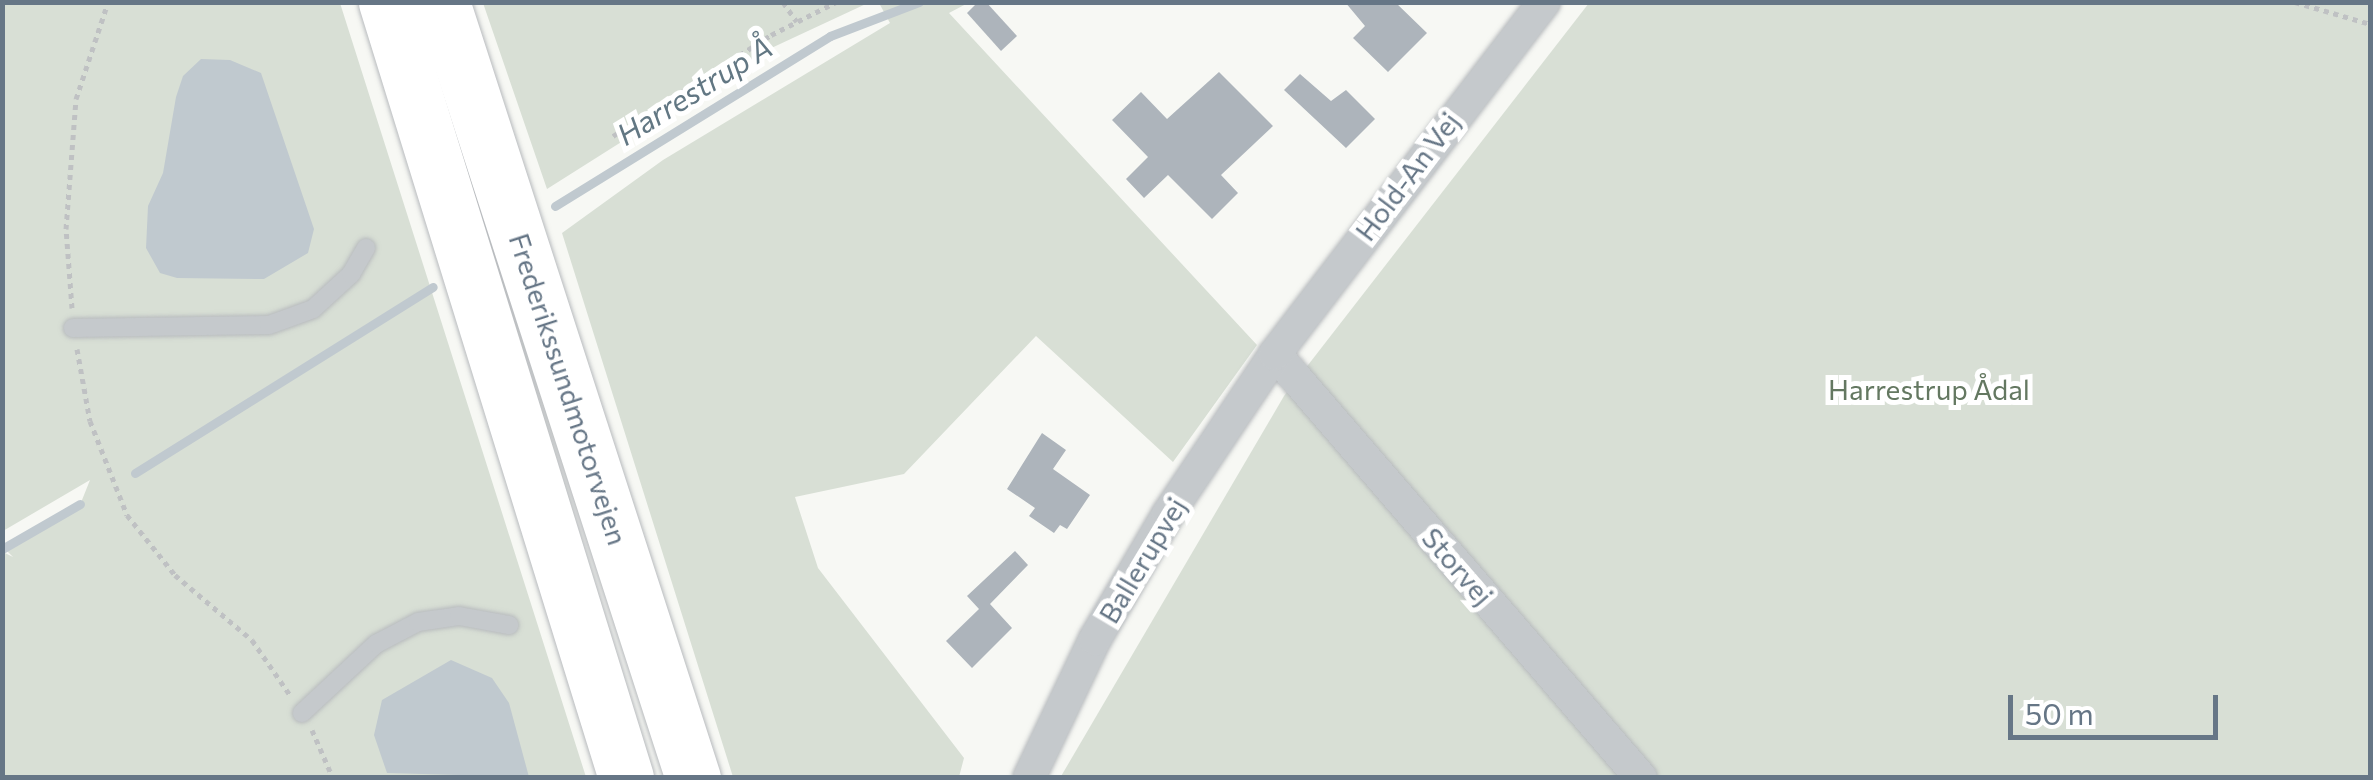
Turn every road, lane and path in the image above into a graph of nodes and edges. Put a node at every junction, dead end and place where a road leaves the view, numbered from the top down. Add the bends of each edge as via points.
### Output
1 (108, 2) edge
2 (386, 2) edge
3 (442, 2) edge
4 (783, 2) edge
5 (836, 2) edge
6 (1544, 2) edge
7 (2295, 2) edge
8 (797, 22) junction
9 (2370, 24) edge
10 (613, 136) dead end
11 (366, 248) dead end
12 (73, 328) junction
13 (1275, 354) junction
14 (509, 625) dead end
15 (302, 713) junction
16 (333, 778) edge
17 (626, 778) edge
18 (693, 778) edge
19 (1029, 778) edge
20 (1641, 778) edge

1 - 12 path via 72,128 66,230
2 - 17 highway, Frederikssundmotorvejen
3 - 18 highway, Frederikssundmotorvejen
4 - 8 path
5 - 8 path
6 - 13 street, Hold-An Vej
7 - 9 path
8 - 10 path
11 - 12 lane via 351,274 313,309 270,325
12 - 15 path via 90,421 126,514 175,575 252,640
13 - 19 street, Ballerupvej via 1129,580
13 - 20 street, Storvej
14 - 15 lane via 459,616 418,622 376,644
15 - 16 path

